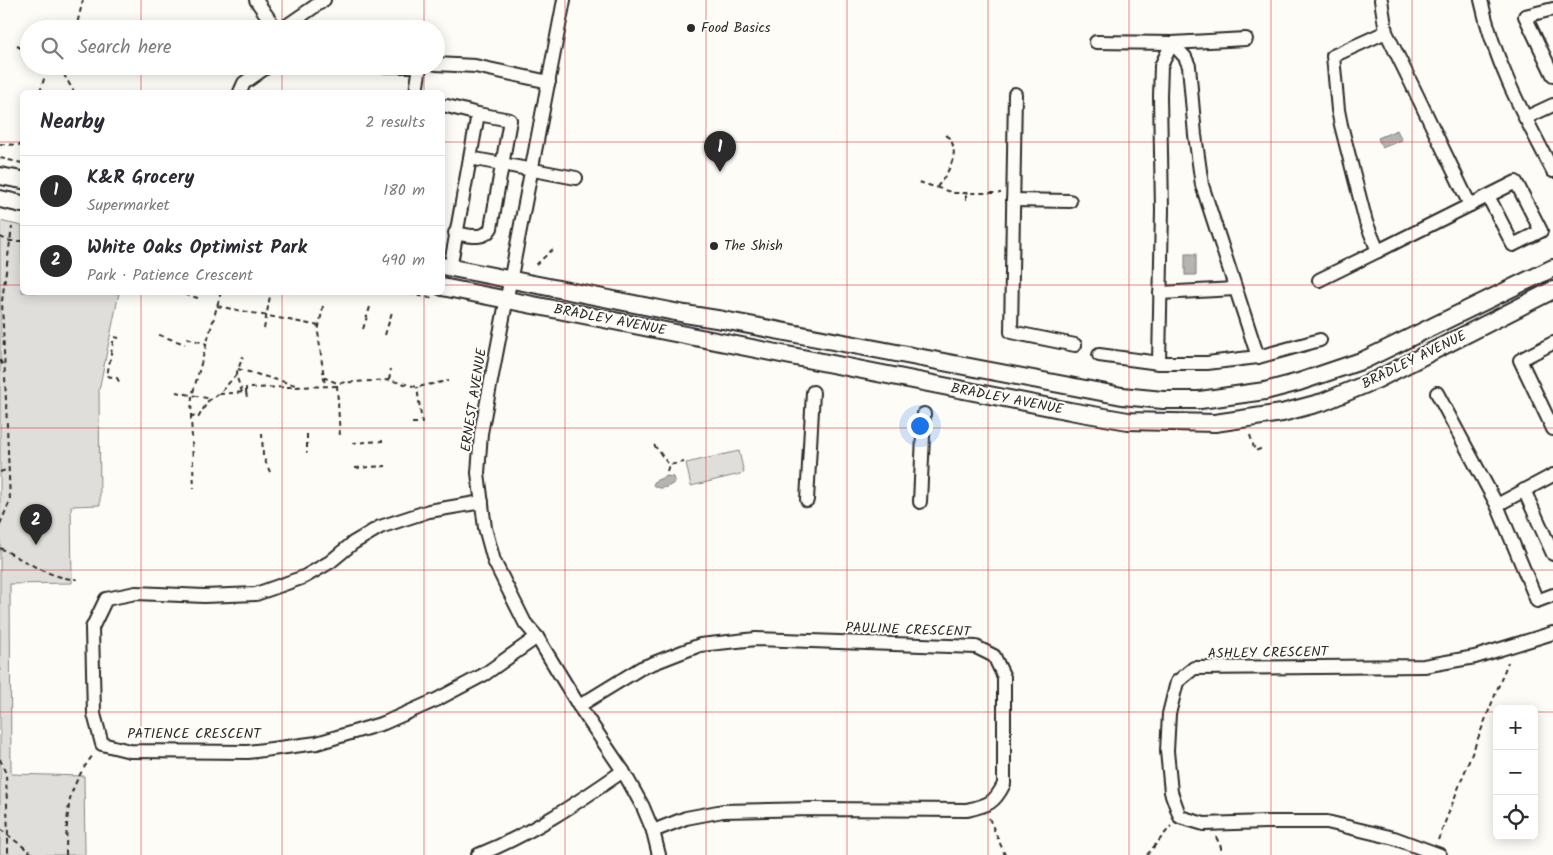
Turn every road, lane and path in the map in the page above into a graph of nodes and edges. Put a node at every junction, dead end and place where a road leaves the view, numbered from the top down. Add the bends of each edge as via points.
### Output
1 (83, 0) edge
2 (256, 0) edge
3 (324, 0) edge
4 (564, 0) edge
5 (1381, 0) edge
6 (1481, 0) edge
7 (1553, 10) edge
8 (78, 20) edge
9 (270, 20) edge
10 (295, 20) edge
11 (1386, 32) junction
12 (1246, 39) dead end
13 (1096, 42) dead end
14 (1172, 43) junction
15 (17, 46) dead end
16 (20, 48) edge
17 (445, 64) edge
18 (45, 75) edge
19 (64, 75) edge
20 (255, 75) edge
21 (419, 75) edge
22 (1553, 75) edge
23 (548, 82) junction
24 (41, 90) edge
25 (73, 90) edge
26 (241, 90) edge
27 (416, 90) edge
28 (1015, 94) dead end
29 (1553, 105) edge
30 (446, 106) dead end
31 (478, 114) junction
32 (1525, 118) junction
33 (944, 132) dead end
34 (0, 144) edge
35 (20, 145) edge
36 (0, 158) edge
37 (470, 158) junction
38 (20, 162) edge
39 (502, 164) junction
40 (532, 170) junction
41 (1553, 171) edge
42 (0, 176) edge
43 (576, 178) dead end
44 (20, 180) edge
45 (920, 182) dead end
46 (937, 187) junction
47 (966, 193) junction
48 (1488, 196) junction
49 (1013, 197) junction
50 (0, 199) edge
51 (966, 200) dead end
52 (1070, 201) dead end
53 (20, 204) edge
54 (1470, 205) junction
55 (12, 227) dead end
56 (456, 233) junction
57 (0, 237) edge
58 (10, 241) junction
59 (20, 241) edge
60 (554, 248) dead end
61 (1378, 250) junction
62 (447, 262) edge
63 (536, 265) dead end
64 (1553, 268) edge
65 (511, 280) junction
66 (1319, 280) dead end
67 (445, 287) edge
68 (1236, 289) junction
69 (1553, 290) edge
70 (1160, 294) junction
71 (187, 295) edge
72 (219, 295) edge
73 (270, 296) dead end
74 (198, 298) dead end
75 (507, 299) junction
76 (217, 306) junction
77 (323, 306) dead end
78 (370, 307) dead end
79 (392, 312) dead end
80 (266, 316) junction
81 (319, 326) junction
82 (264, 329) dead end
83 (363, 329) dead end
84 (159, 335) dead end
85 (385, 335) dead end
86 (118, 338) dead end
87 (187, 338) dead end
88 (1320, 340) dead end
89 (1553, 343) edge
90 (185, 344) dead end
91 (206, 344) junction
92 (1075, 345) dead end
93 (1099, 355) dead end
94 (243, 356) dead end
95 (1258, 357) junction
96 (0, 360) edge
97 (1159, 363) junction
98 (238, 369) junction
99 (391, 369) dead end
100 (5, 370) junction
101 (236, 375) junction
102 (323, 377) junction
103 (390, 380) junction
104 (448, 381) dead end
105 (337, 384) junction
106 (121, 385) dead end
107 (325, 386) junction
108 (301, 387) junction
109 (417, 388) junction
110 (176, 392) dead end
111 (242, 392) junction
112 (246, 392) junction
113 (813, 392) dead end
114 (1438, 393) dead end
115 (219, 394) junction
116 (192, 396) junction
117 (247, 398) dead end
118 (212, 399) junction
119 (924, 414) dead end
120 (192, 415) junction
121 (412, 423) dead end
122 (1553, 429) edge
123 (262, 433) dead end
124 (306, 434) dead end
125 (1250, 435) dead end
126 (340, 437) dead end
127 (383, 440) dead end
128 (352, 443) dead end
129 (654, 445) dead end
130 (1263, 448) dead end
131 (307, 453) dead end
132 (684, 462) dead end
133 (669, 465) junction
134 (386, 466) dead end
135 (355, 468) dead end
136 (9, 469) junction
137 (667, 471) dead end
138 (0, 472) edge
139 (270, 472) dead end
140 (1553, 475) edge
141 (194, 489) dead end
142 (1524, 490) junction
143 (807, 500) dead end
144 (482, 502) junction
145 (920, 502) dead end
146 (1497, 505) junction
147 (0, 524) edge
148 (0, 548) edge
149 (1553, 554) edge
150 (77, 579) dead end
151 (1553, 595) edge
152 (1553, 633) edge
153 (537, 637) junction
154 (1508, 662) dead end
155 (579, 706) junction
156 (102, 744) junction
157 (0, 759) edge
158 (623, 771) junction
159 (989, 818) dead end
160 (1172, 825) dead end
161 (0, 829) edge
162 (653, 831) junction
163 (8, 836) junction
164 (1216, 837) dead end
165 (1438, 840) dead end
166 (8, 855) edge
167 (34, 855) edge
168 (66, 855) edge
169 (478, 855) edge
170 (659, 855) edge
171 (1005, 855) edge
172 (1147, 855) edge
173 (1220, 855) edge
174 (1440, 855) edge

1 - 8 path
2 - 9 street
3 - 10 street
4 - 23 street, ERNEST AVENUE
5 - 11 street
6 - 32 street via 1503,73
7 - 22 street via 1525,16
11 - 54 street
11 - 61 street via 1333,56 1338,110 1366,222
12 - 14 street
13 - 14 street
14 - 68 street via 1189,66 1202,185
14 - 70 street via 1161,66
15 - 16 path
17 - 23 street via 475,66
18 - 24 path
19 - 25 path
20 - 26 street via 244,83
21 - 27 street
23 - 40 street, ERNEST AVENUE
28 - 49 street
29 - 32 street
30 - 31 street
31 - 37 street
31 - 39 street via 510,120
32 - 41 street
33 - 46 path via 952,141 953,151 947,174
34 - 35 path
36 - 38 path
37 - 39 street
37 - 56 street
39 - 40 street
39 - 56 street via 489,232 481,236
40 - 43 street
40 - 65 street, ERNEST AVENUE
42 - 44 main road
45 - 46 path
46 - 47 path
47 - 49 path
47 - 51 path
48 - 48 street via 1516,182 1541,231 1513,245
48 - 54 street
49 - 52 street
49 - 92 street via 1011,332
50 - 53 main road
54 - 61 street
55 - 58 path
56 - 62 street
57 - 58 path
58 - 59 path
58 - 100 path via 2,301
60 - 63 path
61 - 66 street
62 - 65 main road, BRADLEY AVENUE
64 - 65 main road, BRADLEY AVENUE via 1333,372 1265,391 1191,400 1122,396
65 - 75 street, ERNEST AVENUE
67 - 75 main road, BRADLEY AVENUE
68 - 70 street
68 - 95 street
69 - 75 main road, BRADLEY AVENUE via 1376,380 1323,402 1282,413 1215,423 1128,421 1070,411
70 - 97 street
71 - 74 path
72 - 76 path
73 - 80 path
75 - 144 street, ERNEST AVENUE via 481,433 478,473
76 - 80 path
76 - 91 path
77 - 81 path
78 - 83 path
79 - 85 path
80 - 81 path
80 - 82 path
81 - 102 path
84 - 90 path
86 - 106 path via 114,337 107,376 117,378
87 - 91 path
88 - 95 street
89 - 122 street via 1520,360
91 - 116 path
93 - 97 street
94 - 98 path
95 - 97 street via 1207,363
96 - 100 path
98 - 101 path
98 - 108 path
99 - 103 path
100 - 136 path
101 - 111 path
101 - 115 path
102 - 105 path
102 - 107 path
103 - 105 path
103 - 109 path
104 - 109 path
105 - 107 path
105 - 126 path
107 - 108 path
108 - 112 path via 246,388
109 - 121 path via 422,423
110 - 116 path
111 - 112 path
111 - 115 path
112 - 117 path
113 - 143 street
114 - 146 street
115 - 118 path
116 - 118 path
116 - 120 path
118 - 120 path via 198,418
119 - 145 street
120 - 141 path
123 - 139 path via 263,456
124 - 131 path
125 - 130 path via 1255,450
127 - 128 path
129 - 133 path
132 - 133 path
133 - 137 path
134 - 135 path
136 - 138 path
136 - 147 path via 10,501
140 - 142 street
142 - 146 street
142 - 149 street
144 - 153 street, ERNEST AVENUE via 494,561 525,623
144 - 156 street via 429,511 380,527 304,577 256,594 136,593 106,599 92,628 94,714
146 - 151 street via 1537,601
148 - 150 path via 67,580
152 - 174 street, ASHLEY CRESCENT via 1475,656 1424,666 1194,668 1177,682 1169,714 1167,751 1171,792 1180,816 1204,824 1327,822 1394,838
153 - 155 street, ERNEST AVENUE
153 - 156 street, PATIENCE CRESCENT via 485,674 436,700 384,723 318,743 248,752 130,751
154 - 165 path
155 - 158 street, ERNEST AVENUE
155 - 162 street, PAULINE CRESCENT via 641,668 691,648 756,639 976,647 994,656 1004,677 1004,784 997,797 984,806 967,810 813,808 723,811 686,818
156 - 168 path via 84,767 72,792
157 - 163 path via 6,774
158 - 162 street, ERNEST AVENUE
158 - 169 street via 572,807
159 - 171 path
160 - 172 path
161 - 163 path
162 - 170 street, ERNEST AVENUE
163 - 166 path
163 - 167 path
164 - 173 path

